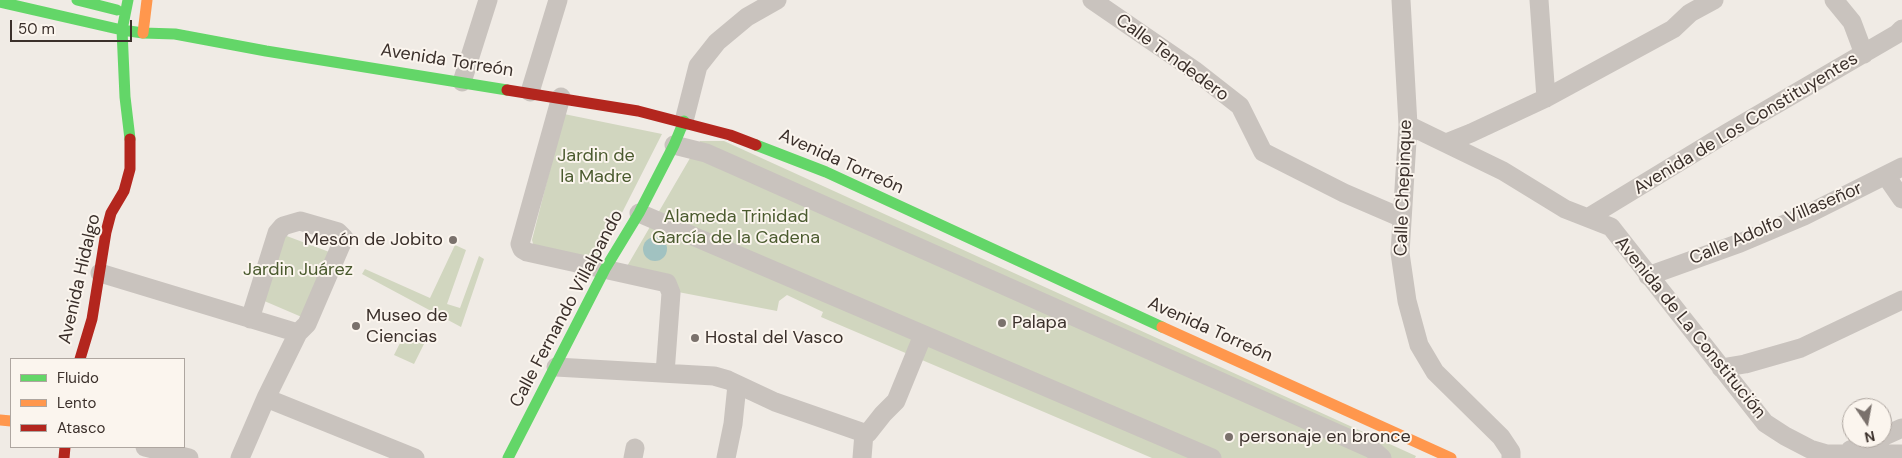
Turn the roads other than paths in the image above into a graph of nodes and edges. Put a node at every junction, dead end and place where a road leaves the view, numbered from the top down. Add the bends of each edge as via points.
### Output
1 (77, 0) edge
2 (128, 0) edge
3 (147, 0) edge
4 (488, 0) edge
5 (558, 0) edge
6 (777, 0) edge
7 (1092, 0) edge
8 (1401, 0) edge
9 (1539, 0) edge
10 (1714, 0) edge
11 (1834, 0) edge
12 (0, 2) edge
13 (1685, 7) edge
14 (125, 12) junction
15 (146, 17) junction
16 (1902, 29) edge
17 (122, 30) junction
18 (143, 33) junction
19 (175, 34) junction
20 (1864, 54) junction
21 (462, 82) junction
22 (530, 92) junction
23 (561, 97) junction
24 (1546, 98) junction
25 (684, 121) junction
26 (1408, 125) junction
27 (1446, 143) junction
28 (674, 145) junction
29 (1894, 172) edge
30 (1902, 199) edge
31 (638, 213) junction
32 (1589, 217) junction
33 (1402, 218) junction
34 (605, 269) junction
35 (100, 273) junction
36 (1648, 276) junction
37 (1902, 300) edge
38 (250, 319) junction
39 (298, 333) junction
40 (923, 334) junction
41 (80, 358) edge
42 (556, 367) junction
43 (1721, 368) junction
44 (665, 373) junction
45 (737, 385) junction
46 (266, 398) junction
47 (864, 433) junction
48 (149, 448) edge
49 (1855, 448) edge
50 (1842, 454) junction
51 (1902, 454) edge
52 (189, 458) edge
53 (240, 458) edge
54 (415, 458) edge
55 (508, 458) edge
56 (726, 458) edge
57 (862, 458) edge
58 (1212, 458) edge
59 (1382, 458) edge
60 (1451, 458) edge
61 (1510, 458) edge

1 - 14 street, Avenida Torreón
2 - 14 street, Avenida Hidalgo
3 - 15 street
4 - 21 street
5 - 22 street
6 - 25 street via 747,17 717,42 698,66
7 - 33 street, Calle Tendedero via 1240,106 1262,152
8 - 26 street, Calle Chepinque
9 - 24 street
10 - 13 street
11 - 20 street via 1852,22
12 - 17 street, Avenida Torreón
13 - 24 street via 1673,29
14 - 15 street, Avenida Torreón
14 - 17 street, Avenida Hidalgo
15 - 18 street
15 - 19 street, Avenida Torreón
16 - 20 street, Avenida de Los Constituyentes
17 - 18 street, Avenida Torreón
17 - 35 street, Avenida Hidalgo via 130,169 106,232
18 - 19 street, Avenida Torreón
19 - 21 street, Avenida Torreón
20 - 32 street, Avenida de Los Constituyentes via 1727,132
21 - 22 street, Avenida Torreón
22 - 23 street, Avenida Torreón
23 - 25 street, Avenida Torreón
23 - 34 street via 520,244 527,252
24 - 27 street
25 - 28 street, Calle Fernando Villalpando
25 - 60 street, Avenida Torreón via 730,134 826,172
26 - 27 street, Avenida de La Constitución
26 - 33 street, Calle Chepinque
27 - 32 street, Avenida de La Constitución via 1503,171 1565,209
28 - 31 street, Calle Fernando Villalpando
28 - 59 street via 706,153 739,167 1372,449
29 - 30 street
29 - 36 street, Calle Adolfo Villaseñor via 1804,216
31 - 34 street, Calle Fernando Villalpando
31 - 40 street
32 - 36 street, Avenida de La Constitución via 1610,228
33 - 61 street, Calle Chepinque via 1400,253 1407,301 1419,345 1435,372 1501,437 1511,452
34 - 42 street, Calle Fernando Villalpando
34 - 44 street via 667,283 671,293
35 - 38 street
35 - 41 street, Avenida Hidalgo via 92,319
36 - 43 street, Avenida de La Constitución
37 - 43 street via 1801,348
38 - 39 street
38 - 39 street via 283,226 300,221 338,232 344,238 307,324
39 - 46 street
40 - 47 street via 896,401 874,427
40 - 58 street
42 - 44 street
42 - 55 street, Calle Fernando Villalpando
43 - 50 street, Avenida de La Constitución via 1765,423 1810,449
44 - 45 street via 714,376
45 - 47 street
45 - 56 street
46 - 53 street
46 - 54 street
47 - 57 street
48 - 52 street
49 - 50 street
50 - 51 street, Avenida de La Constitución

